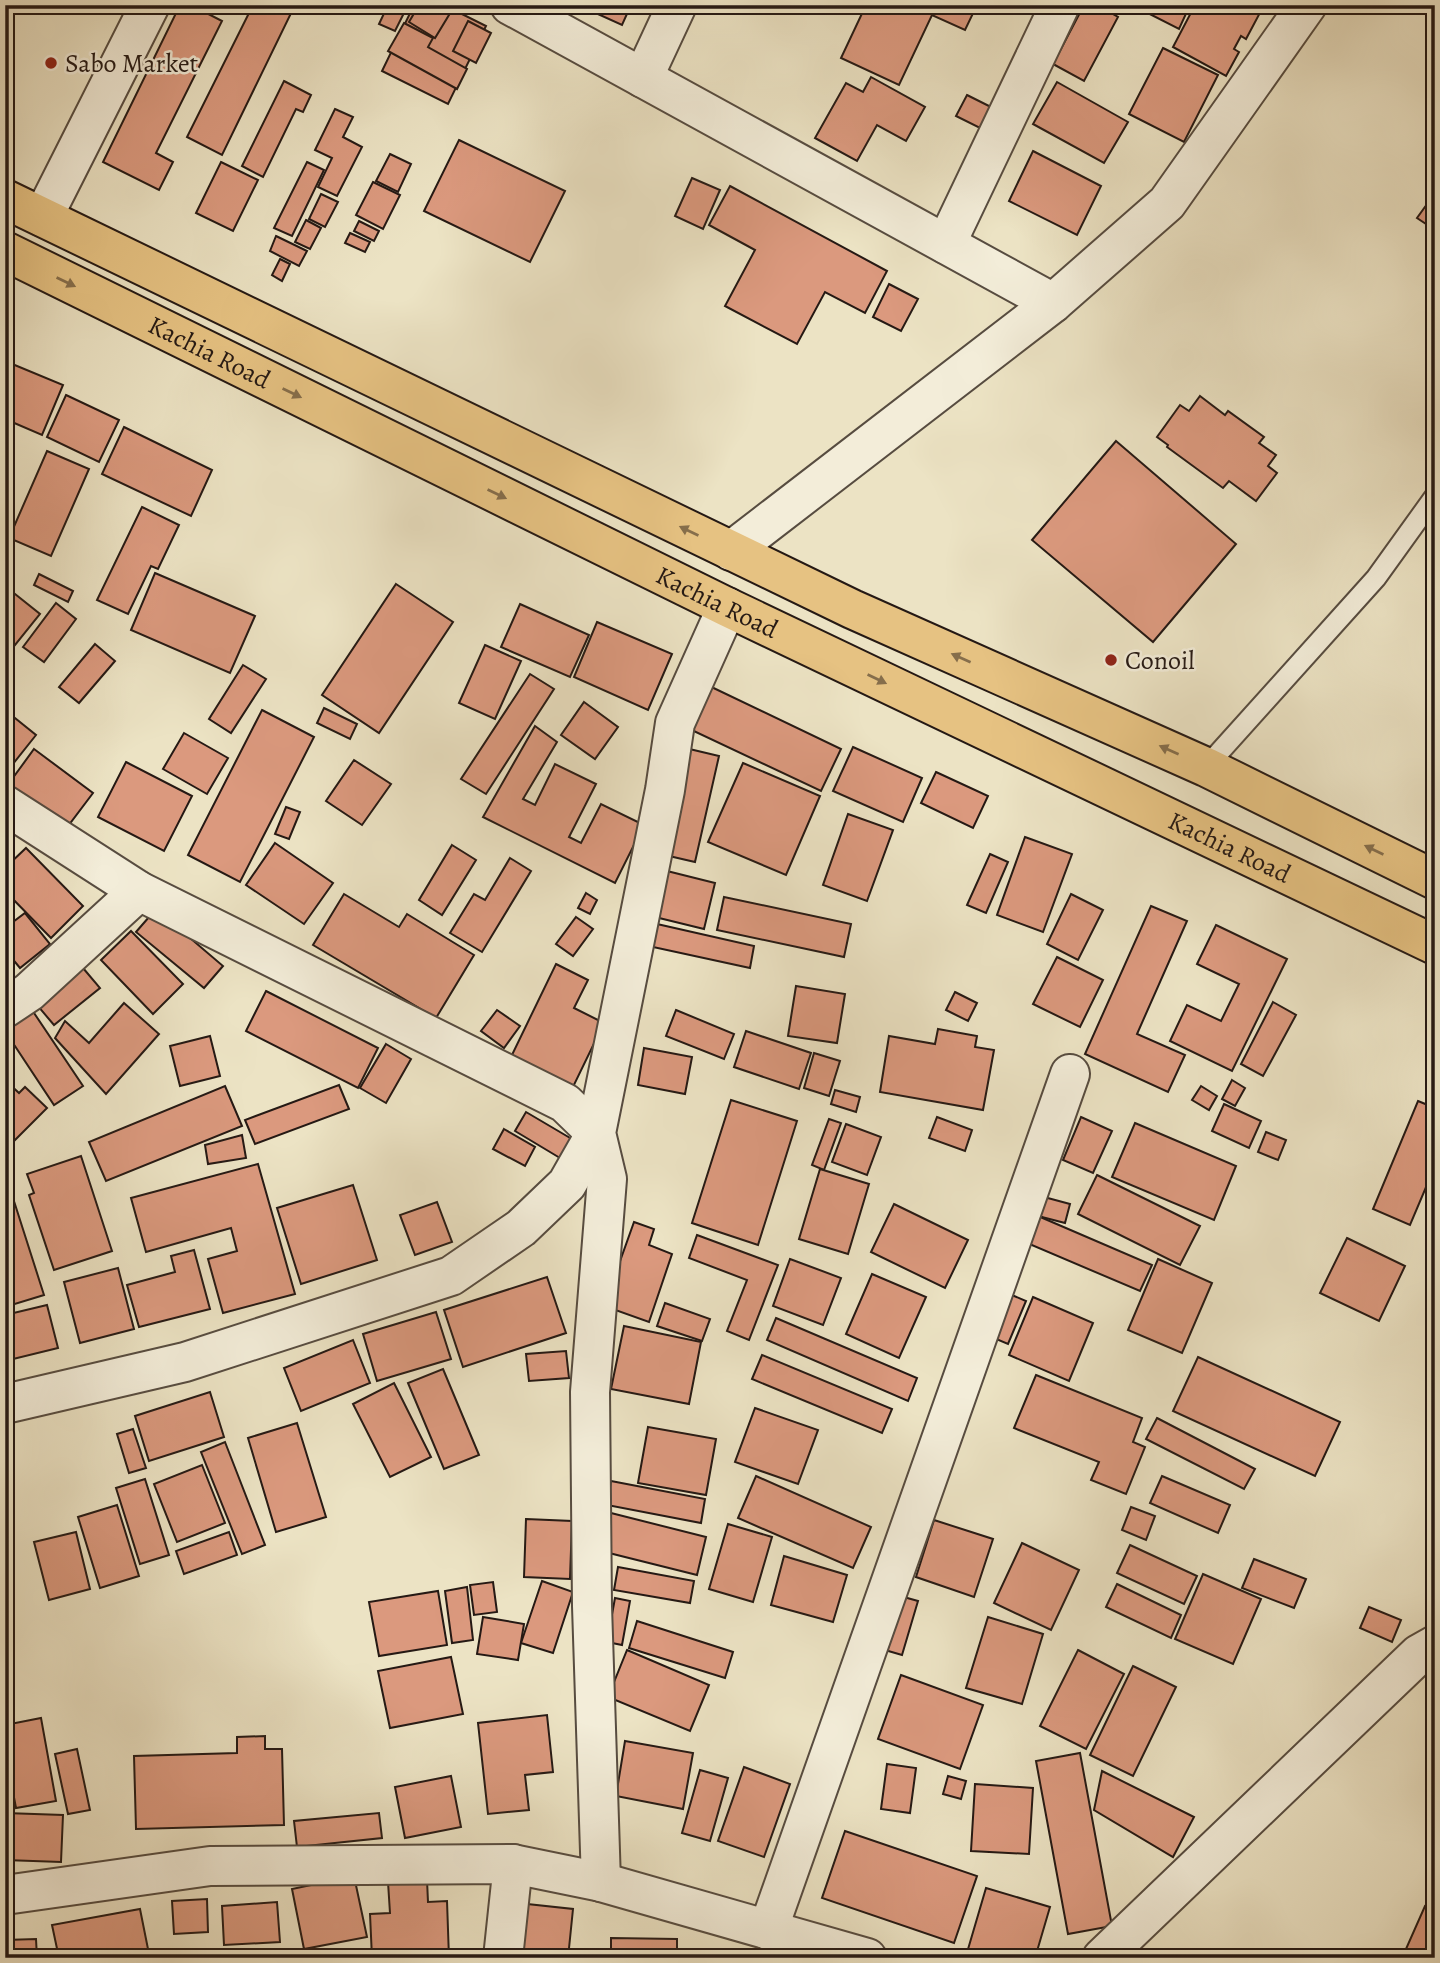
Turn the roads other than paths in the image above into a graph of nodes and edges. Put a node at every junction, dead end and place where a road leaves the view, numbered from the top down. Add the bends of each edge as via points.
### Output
1 (150, 5) edge
2 (510, 5) edge
3 (677, 5) edge
4 (1060, 5) edge
5 (1307, 5) edge
6 (643, 78) junction
7 (5, 199) edge
8 (43, 217) junction
9 (946, 244) junction
10 (5, 251) edge
11 (1053, 303) junction
12 (1435, 496) edge
13 (731, 551) junction
14 (727, 607) junction
15 (852, 609) junction
16 (831, 657) junction
17 (1206, 767) junction
18 (5, 805) edge
19 (1435, 880) edge
20 (139, 891) junction
21 (1435, 945) edge
22 (5, 1009) edge
23 (1070, 1074) dead end
24 (596, 1133) junction
25 (5, 1404) edge
26 (1435, 1645) edge
27 (513, 1864) junction
28 (601, 1882) junction
29 (5, 1895) edge
30 (768, 1930) junction
31 (503, 1958) edge
32 (867, 1958) edge
33 (1102, 1958) edge

1 - 8 street
2 - 6 street
3 - 6 street
4 - 9 street
5 - 11 street via 1167,203
6 - 9 street
7 - 8 highway, Kachia Road
13 -> 8 highway, Kachia Road
9 - 11 street
10 -> 14 highway, Kachia Road
11 - 13 street
12 - 17 lane via 1376,578
13 - 15 highway, Kachia Road
14 - 16 highway, Kachia Road
14 - 24 street via 675,723
15 - 16 highway
17 -> 15 highway, Kachia Road
16 -> 21 highway, Kachia Road
19 -> 17 highway, Kachia Road
18 - 20 street
20 - 22 street
20 - 24 street via 565,1104
23 - 30 street
24 - 25 street via 567,1184 549,1202 521,1228 450,1276 185,1362
24 - 28 street via 607,1179 590,1392
26 - 33 street via 1419,1654
27 - 28 street
27 - 29 street via 209,1867
27 - 31 street
28 - 30 street
30 - 32 street

